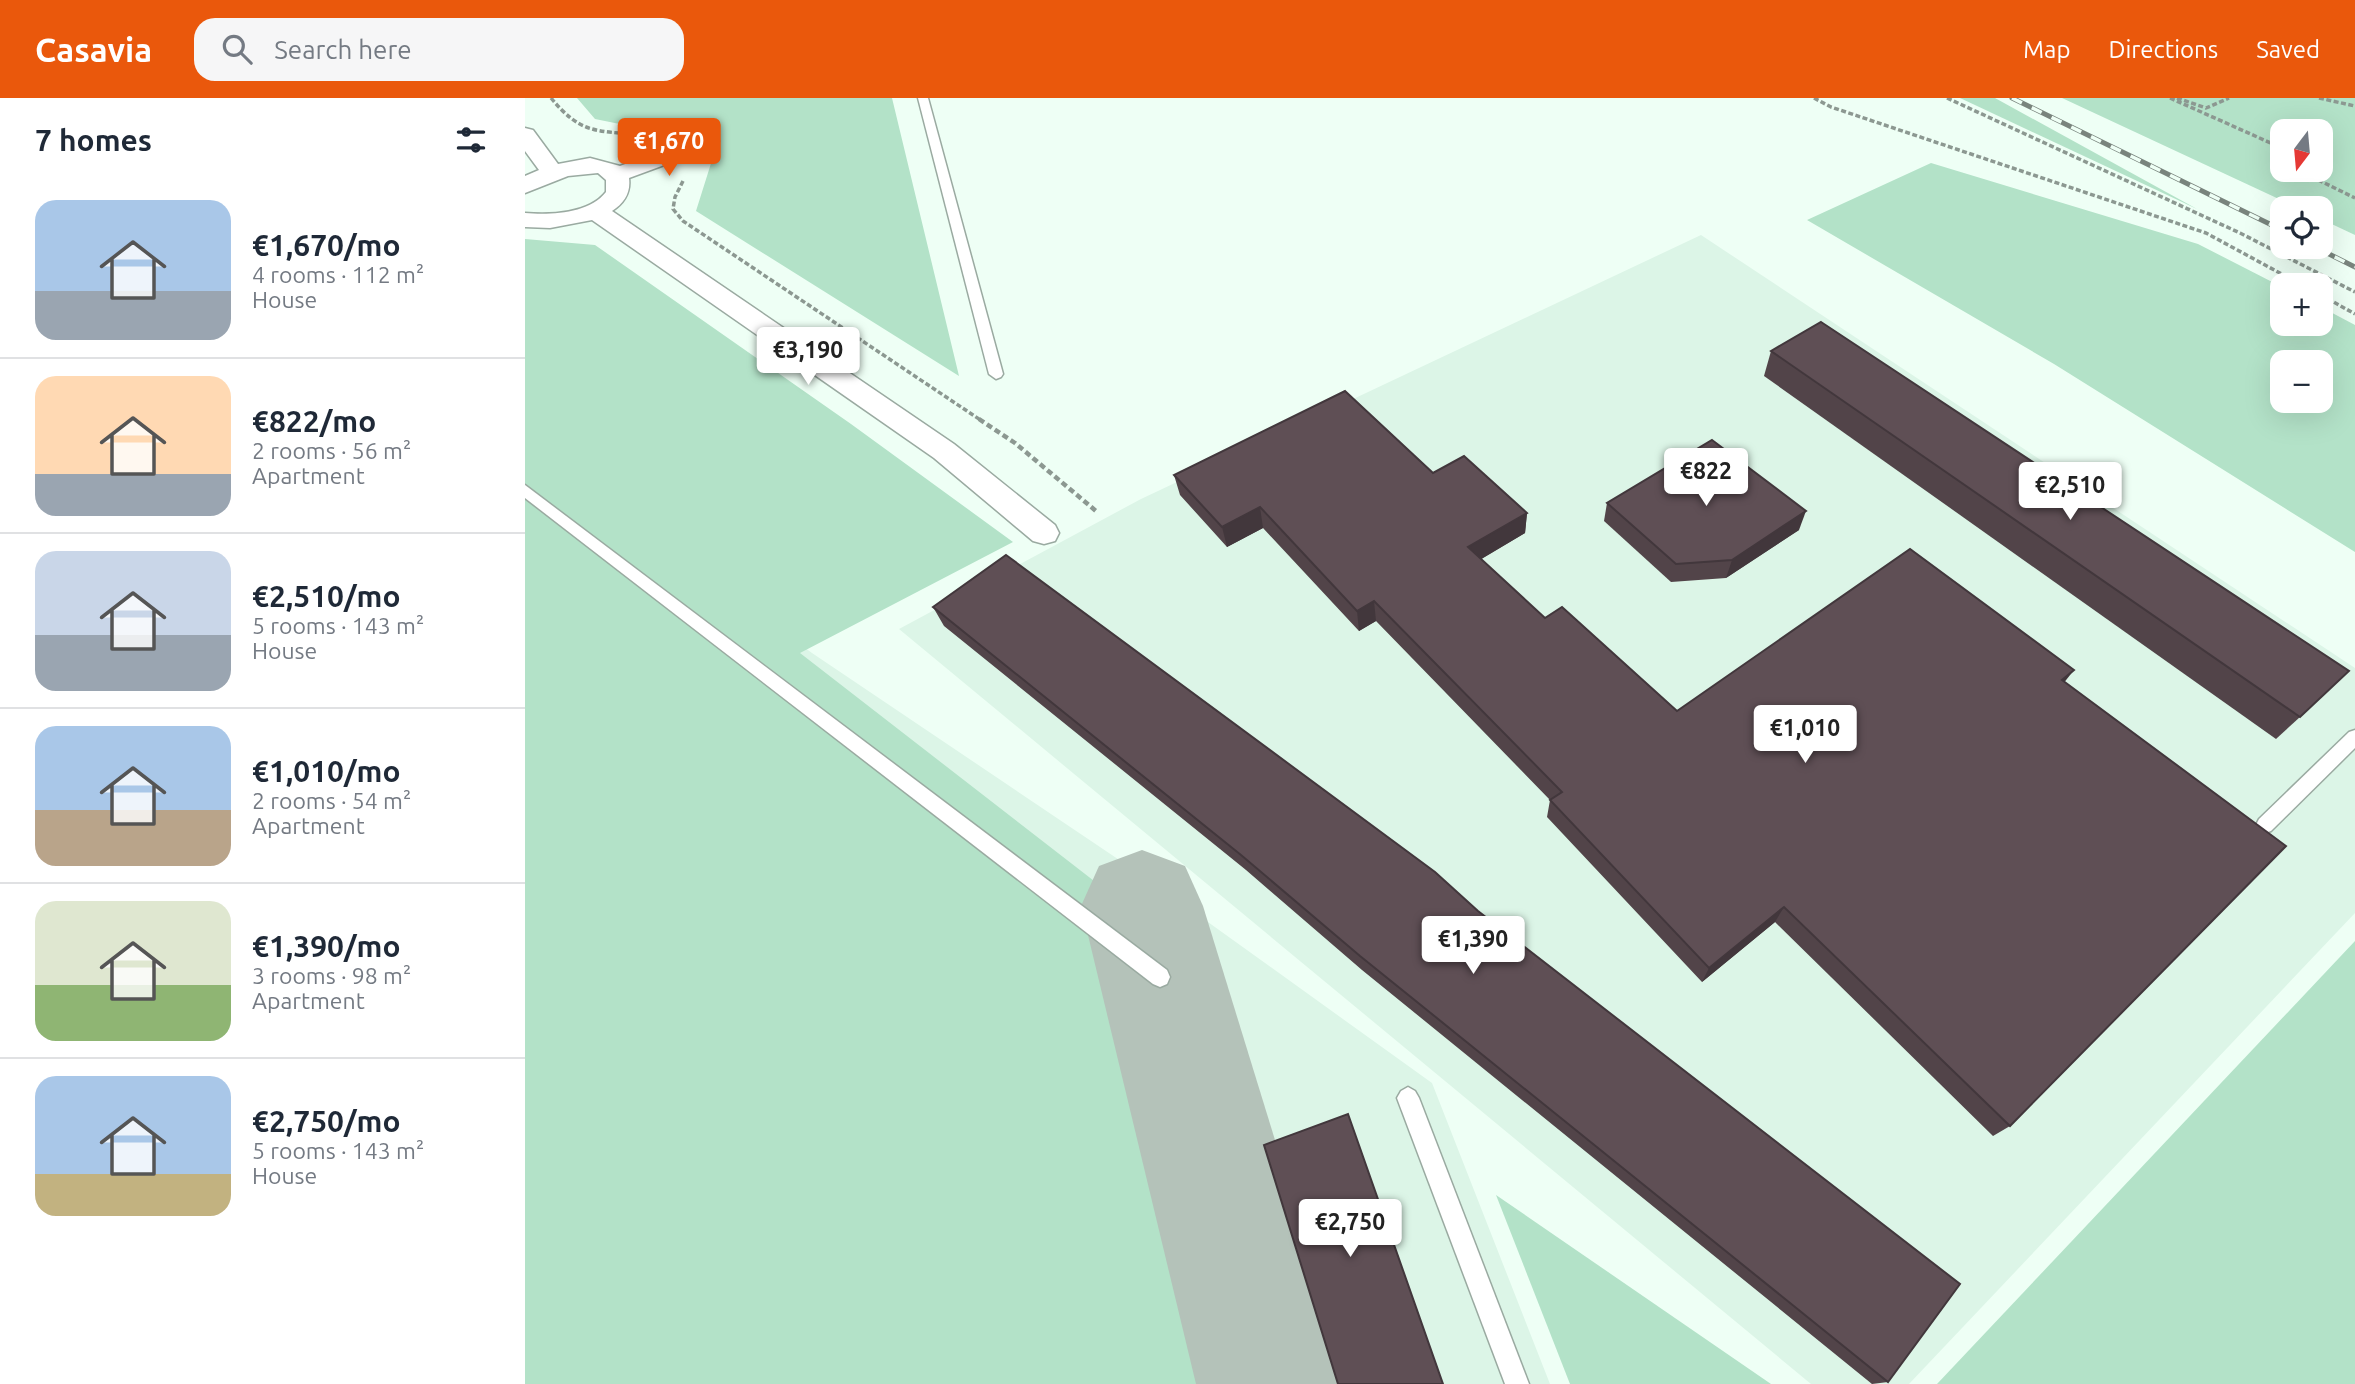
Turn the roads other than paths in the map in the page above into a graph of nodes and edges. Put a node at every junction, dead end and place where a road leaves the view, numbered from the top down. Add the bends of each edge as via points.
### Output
1 (923, 98) edge
2 (525, 135) edge
3 (708, 141) dead end
4 (552, 172) junction
5 (616, 175) junction
6 (525, 186) edge
7 (594, 210) junction
8 (525, 220) edge
9 (996, 374) dead end
10 (525, 490) edge
11 (1044, 533) dead end
12 (2355, 737) edge
13 (2265, 825) dead end
14 (1160, 978) dead end
15 (1408, 1098) dead end
16 (1517, 1384) edge

1 - 9 lane
2 - 4 street
3 - 5 street
4 - 5 street via 597,167
4 - 6 street
5 - 7 street via 617,192
7 - 8 street via 558,222
7 - 11 street via 944,452
10 - 14 lane
12 - 13 lane
15 - 16 lane

